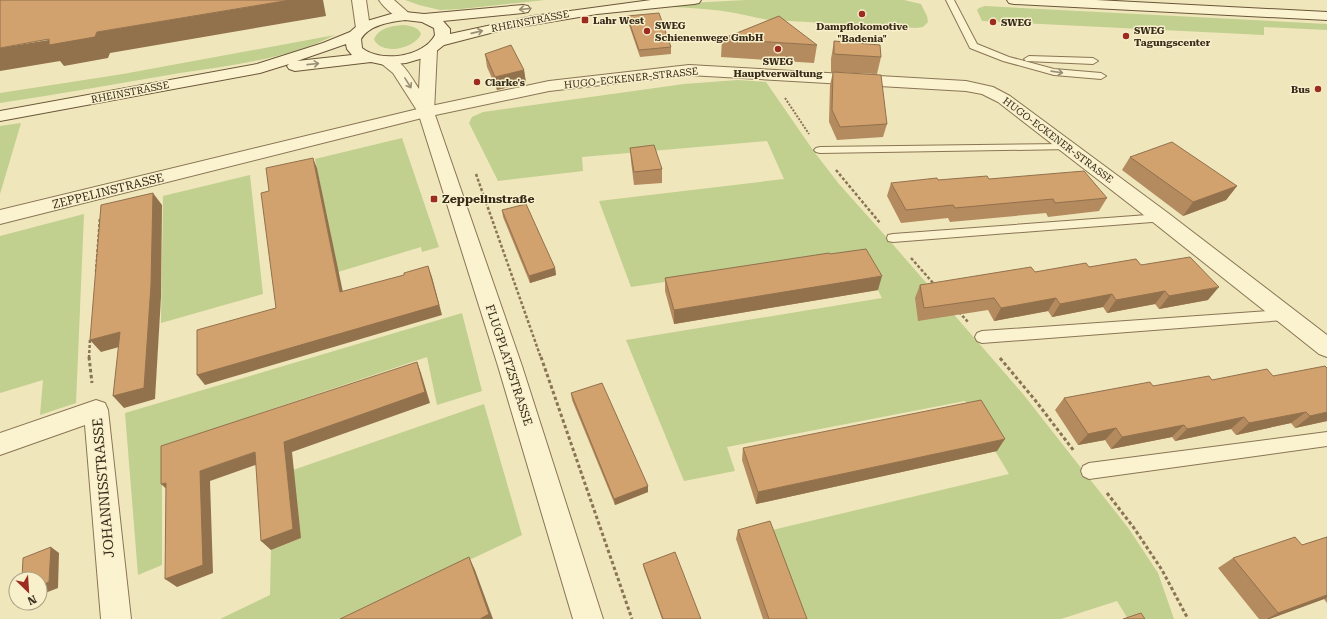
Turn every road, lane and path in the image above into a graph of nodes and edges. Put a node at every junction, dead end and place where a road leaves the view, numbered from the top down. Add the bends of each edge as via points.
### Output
1 (359, 0) edge
2 (386, 0) edge
3 (605, 0) edge
4 (694, 0) edge
5 (950, 0) edge
6 (1014, 0) edge
7 (406, 16) junction
8 (1327, 16) edge
9 (425, 18) junction
10 (359, 32) junction
11 (434, 46) junction
12 (377, 59) junction
13 (1006, 59) junction
14 (1093, 61) dead end
15 (260, 68) junction
16 (1101, 76) dead end
17 (426, 112) junction
18 (0, 116) edge
19 (1067, 147) junction
20 (820, 150) dead end
21 (474, 169) dead end
22 (102, 193) junction
23 (0, 217) edge
24 (1161, 218) junction
25 (893, 238) dead end
26 (95, 277) edge
27 (1284, 315) junction
28 (90, 338) edge
29 (982, 338) dead end
30 (1327, 348) edge
31 (96, 410) junction
32 (1327, 439) edge
33 (0, 444) edge
34 (1090, 470) dead end
35 (116, 619) edge
36 (588, 619) edge
37 (632, 619) edge

1 - 10 street
2 - 7 street
3 -> 9 street, RHEINSTRASSE
11 -> 4 street, RHEINSTRASSE via 529,20
5 - 13 lane via 973,46
6 - 8 street
7 - 9 street, RHEINSTRASSE
7 - 10 street, RHEINSTRASSE via 382,19
9 - 11 street, FLUGPLATZSTRASSE via 440,25 443,30 442,36
10 - 12 street, FLUGPLATZSTRASSE via 353,40 353,46 362,55
10 - 15 street, RHEINSTRASSE via 328,46
11 - 12 street, RHEINSTRASSE via 408,58
11 - 17 street, FLUGPLATZSTRASSE
15 -> 12 street, RHEINSTRASSE
12 -> 17 street, FLUGPLATZSTRASSE via 399,70
13 - 14 lane
13 -> 16 lane via 1054,72
15 - 18 street, RHEINSTRASSE
17 - 19 street, HUGO-ECKENER-STRASSE via 549,86 689,70 767,73 966,86 987,90 1004,99
17 - 22 street, ZEPPELINSTRASSE
17 - 36 street, FLUGPLATZSTRASSE via 510,366
19 - 20 lane
19 - 24 street, HUGO-ECKENER-STRASSE
21 - 37 path
22 - 23 street, ZEPPELINSTRASSE
22 - 26 path
24 - 25 lane
24 - 27 street, HUGO-ECKENER-STRASSE
27 - 29 lane
27 - 30 street, HUGO-ECKENER-STRASSE
28 - 31 path via 89,361
31 - 33 street, JOHANNISSTRASSE
31 - 35 street, JOHANNISSTRASSE
32 - 34 lane

